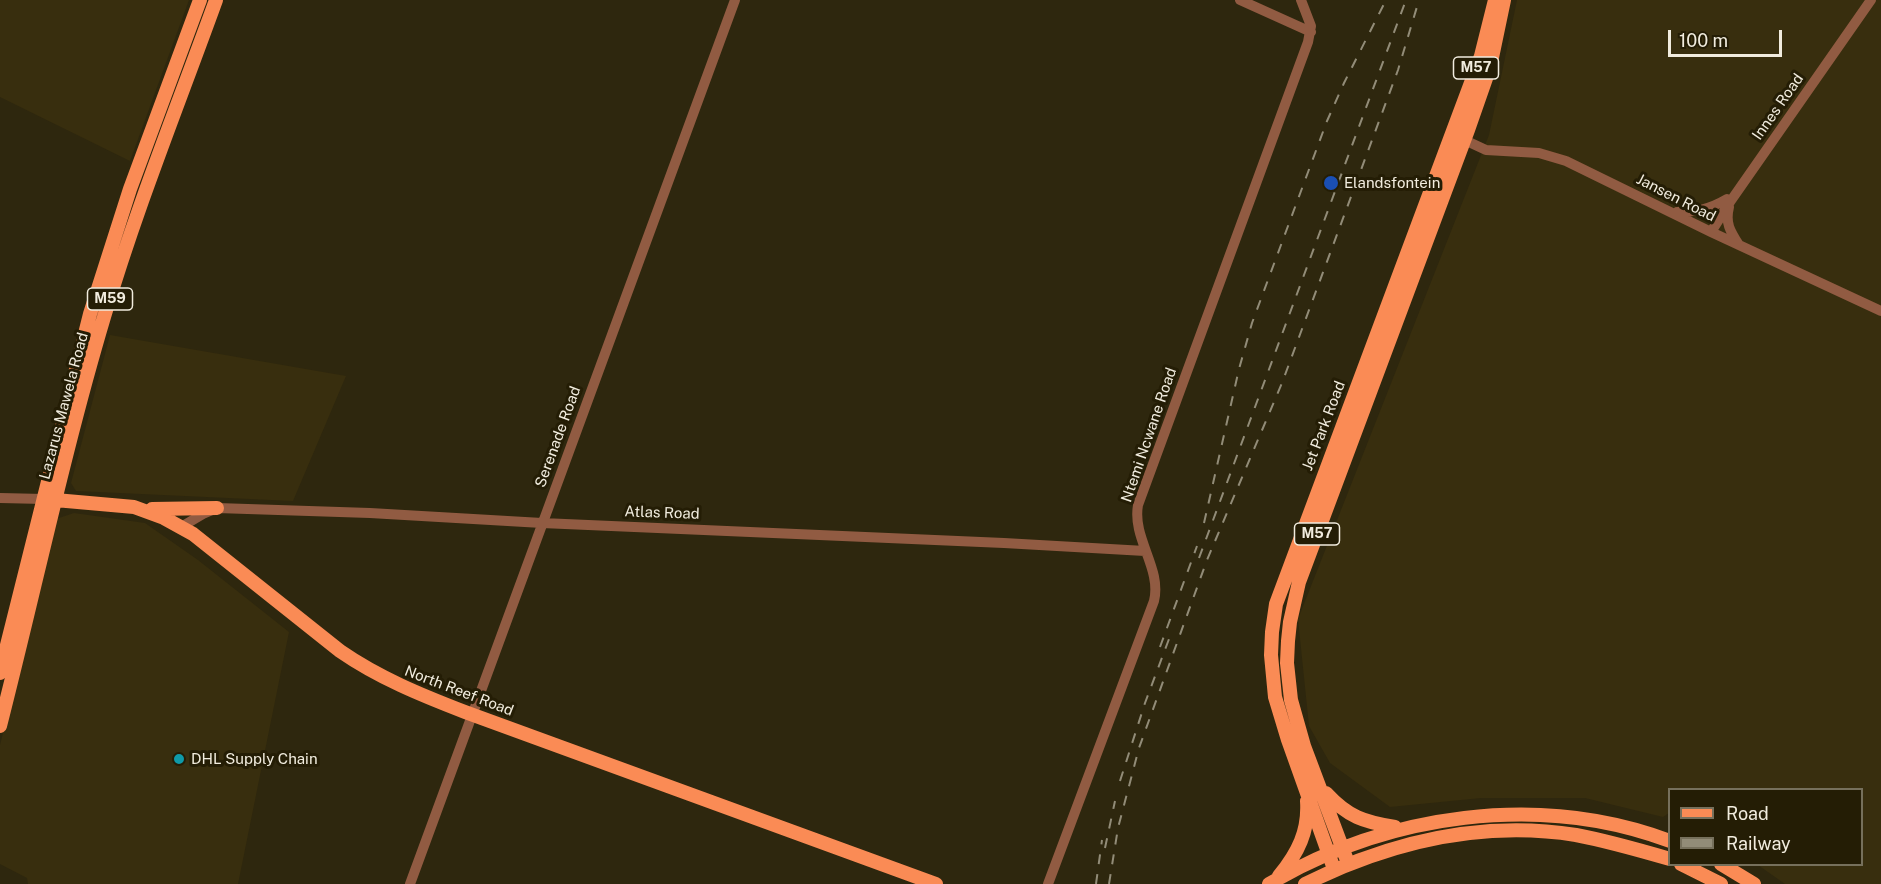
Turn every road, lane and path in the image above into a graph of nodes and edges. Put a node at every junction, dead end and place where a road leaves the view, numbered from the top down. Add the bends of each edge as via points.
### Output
1 (200, 0) edge
2 (216, 0) edge
3 (735, 0) edge
4 (1301, 0) edge
5 (1495, 0) edge
6 (1504, 0) edge
7 (1861, 0) edge
8 (1870, 0) edge
9 (1246, 1) edge
10 (1311, 32) junction
11 (1458, 137) junction
12 (1728, 200) junction
13 (1674, 212) junction
14 (1708, 231) junction
15 (1739, 245) junction
16 (1881, 311) edge
17 (0, 498) edge
18 (50, 500) junction
19 (217, 508) junction
20 (143, 509) junction
21 (542, 523) junction
22 (181, 527) junction
23 (1145, 551) junction
24 (34, 566) junction
25 (0, 673) edge
26 (473, 714) junction
27 (0, 726) edge
28 (1321, 787) junction
29 (1307, 791) junction
30 (1402, 828) junction
31 (1668, 840) edge
32 (1343, 848) junction
33 (1330, 854) junction
34 (1668, 858) edge
35 (1348, 863) junction
36 (1685, 866) edge
37 (1724, 866) edge
38 (1334, 869) junction
39 (1271, 883) edge
40 (410, 884) edge
41 (936, 884) edge
42 (1048, 884) edge
43 (1305, 884) edge
44 (1721, 884) edge
45 (1754, 884) edge

1 - 18 main road, Lazarus Mawela Road / M59 via 103,272 70,389
2 - 18 main road, Lazarus Mawela Road / M59 via 144,192
3 - 21 street, Serenade Road
4 - 10 street
5 - 11 main road, Jet Park Road / M57
6 - 11 main road, Jet Park Road / M57 via 1490,68
7 - 12 street, Innes Road
8 - 12 street, Innes Road
9 - 10 street
10 - 23 street, Ntemi Ncwane Road via 1138,506 1138,528
11 - 13 street, Jansen Road via 1494,152 1529,152 1557,158
11 - 28 main road, Jet Park Road / M57 via 1294,599 1287,663 1290,691 1297,725
11 - 29 main road, Jet Park Road / M57 via 1276,604 1272,683
12 - 13 street via 1701,211
12 - 14 street, Innes Road
12 - 15 street via 1726,217
13 - 14 street, Jansen Road
14 - 15 street, Jansen Road
15 - 16 street, Jansen Road
17 - 18 street, North Reef Road
18 - 20 main road, North Reef Road
18 - 24 main road, Lazarus Mawela Road / M59
19 - 20 main road
19 - 21 street, Atlas Road
19 - 22 street, Atlas Road
20 - 22 main road, North Reef Road
21 - 23 street, Atlas Road
21 - 26 street, Serenade Road
22 - 26 main road, North Reef Road via 364,667 420,695
23 - 42 street, Ntemi Ncwane Road via 1155,580 1154,601
24 - 25 main road, Lazarus Mawela Road / M59
24 - 27 main road, Lazarus Mawela Road / M59
26 - 40 street, Serenade Road
26 - 41 main road, North Reef Road
28 - 30 main road via 1357,818
28 - 32 main road, Jet Park Road / M57
29 - 33 main road, Jet Park Road / M57
29 - 39 main road via 1301,843
30 - 31 main road via 1462,819 1538,815 1603,823
30 - 32 main road
32 - 33 main road
32 - 35 main road, Jet Park Road / M57
33 - 38 main road, Jet Park Road / M57
33 - 39 main road
34 - 35 main road via 1575,835 1523,831 1423,840
35 - 38 main road
36 - 44 main road
37 - 45 main road
38 - 43 main road

